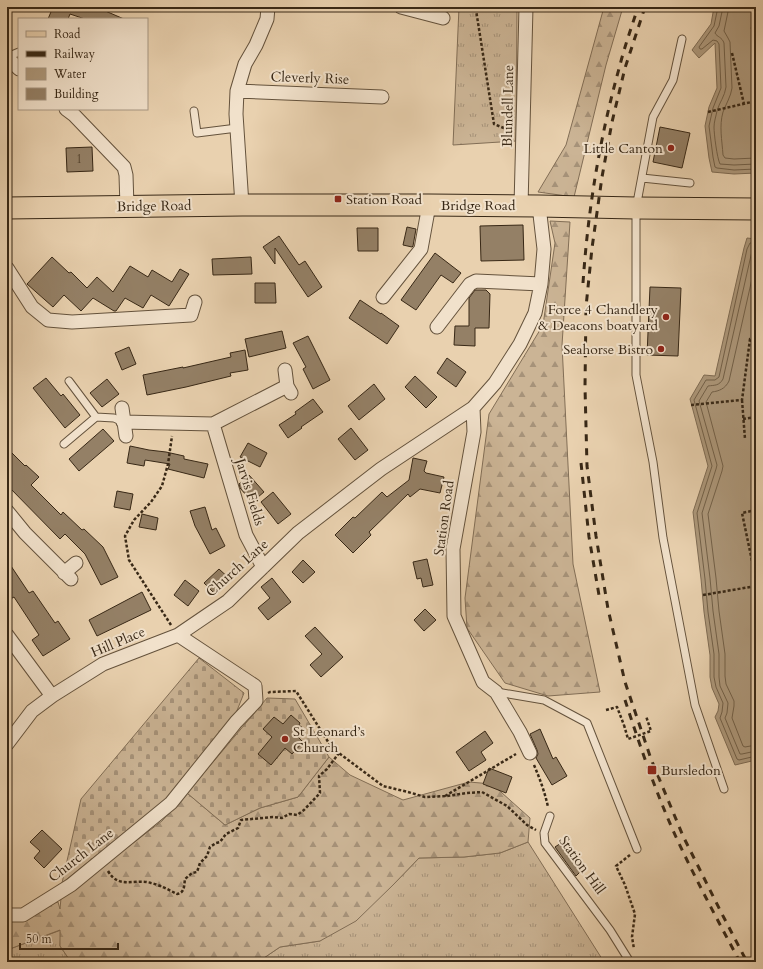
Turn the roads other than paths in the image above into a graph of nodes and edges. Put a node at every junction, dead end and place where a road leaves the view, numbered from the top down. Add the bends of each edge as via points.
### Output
1 (268, 7) edge
2 (401, 7) edge
3 (526, 7) edge
4 (443, 18) dead end
5 (682, 40) dead end
6 (18, 52) edge
7 (7, 57) edge
8 (18, 68) edge
9 (237, 91) junction
10 (382, 97) dead end
11 (67, 110) edge
12 (194, 111) dead end
13 (237, 128) junction
14 (642, 178) junction
15 (690, 183) dead end
16 (429, 205) junction
17 (242, 206) junction
18 (530, 206) junction
19 (127, 207) junction
20 (7, 208) edge
21 (636, 208) junction
22 (756, 209) edge
23 (8, 274) edge
24 (541, 284) junction
25 (381, 297) dead end
26 (195, 302) dead end
27 (437, 327) dead end
28 (285, 370) dead end
29 (69, 381) dead end
30 (122, 408) dead end
31 (473, 408) junction
32 (96, 417) junction
33 (123, 422) junction
34 (213, 424) junction
35 (126, 436) dead end
36 (64, 444) dead end
37 (7, 512) edge
38 (76, 563) dead end
39 (263, 566) junction
40 (7, 635) edge
41 (178, 635) junction
42 (496, 692) junction
43 (52, 696) junction
44 (7, 744) edge
45 (528, 750) road end
46 (724, 789) dead end
47 (550, 816) road end
48 (637, 849) road end
49 (7, 915) edge
50 (630, 962) edge

1 - 9 street via 267,19 256,45 244,64
2 - 4 street
3 - 18 street, Blundell Lane via 523,137
5 - 14 lane via 673,80 653,117
6 - 7 lane
7 - 8 street
9 - 10 street, Cleverly Rise
9 - 13 street
11 - 19 street via 124,167
12 - 13 lane via 197,133
13 - 17 street
14 - 15 lane
14 - 21 lane
16 - 17 main road, Bridge Road
16 - 18 main road, Bridge Road
16 - 25 street via 421,249
17 - 19 main road, Bridge Road
18 - 21 main road, Bridge Road
18 - 24 street, Church Lane via 544,249
19 - 20 main road, Bridge Road
21 - 22 main road, Bridge Road
21 - 46 lane via 636,375 653,462 663,538 695,705
23 - 26 street via 32,307 48,320 74,327 191,315
24 - 27 street via 476,281 470,284
24 - 31 street, Church Lane via 535,313 520,344 495,383
28 - 34 street via 289,389
29 - 32 lane
30 - 33 street
31 - 39 street, Church Lane via 381,469 298,533
31 - 42 street, Station Road via 474,432 453,549 454,616 483,682
32 - 33 lane via 114,418
32 - 36 lane
33 - 34 street
33 - 35 street
34 - 39 street, Jarvis Fields via 246,535
37 - 38 street via 68,576
39 - 41 street, Church Lane via 228,601
40 - 43 street
41 - 43 street, Hill Place via 103,664
41 - 49 street, Church Lane via 255,686 256,701 171,803 71,885 23,915
42 - 45 street
42 - 48 lane via 544,700 587,723
43 - 44 street, Hill Place via 32,711
47 - 50 lane, Station Hill via 544,833 545,843 610,930

